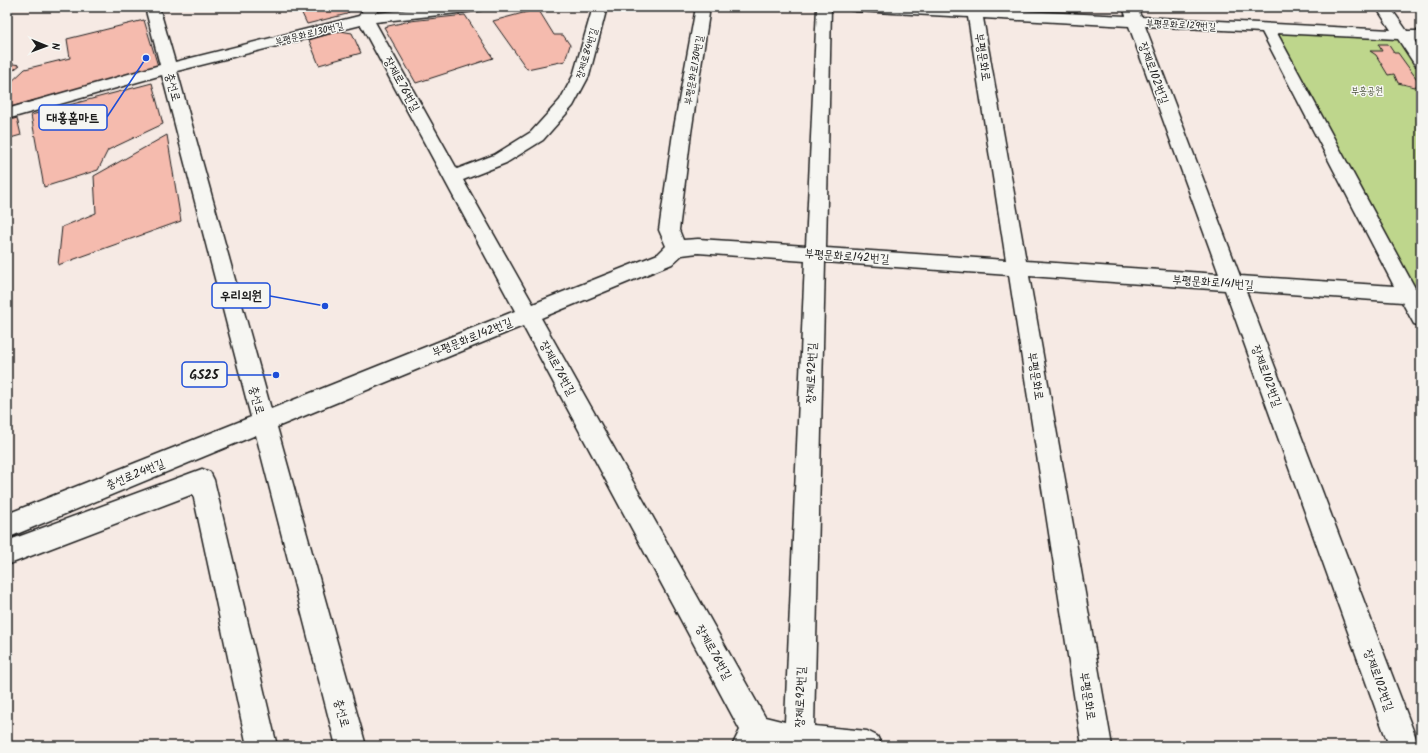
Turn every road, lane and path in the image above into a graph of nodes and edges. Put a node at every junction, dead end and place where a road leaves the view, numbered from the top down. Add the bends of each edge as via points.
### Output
1 (152, 7) edge
2 (476, 7) edge
3 (600, 7) edge
4 (703, 7) edge
5 (824, 7) edge
6 (856, 7) edge
7 (1383, 7) edge
8 (975, 10) edge
9 (369, 13) edge
10 (1132, 14) edge
11 (1266, 28) junction
12 (1402, 35) junction
13 (1421, 36) edge
14 (1421, 62) edge
15 (168, 68) junction
16 (7, 114) edge
17 (452, 177) junction
18 (677, 248) junction
19 (816, 254) junction
20 (1018, 268) junction
21 (1232, 283) junction
22 (1415, 296) edge
23 (528, 314) junction
24 (1421, 318) edge
25 (263, 422) junction
26 (7, 526) edge
27 (7, 553) edge
28 (752, 738) edge
29 (799, 739) junction
30 (262, 746) edge
31 (351, 746) edge
32 (866, 746) edge
33 (1096, 746) edge
34 (1404, 746) edge

1 - 15 street, 충선로
2 - 9 street, 부평문화로130번길
3 - 17 street, 장제로84번길 via 581,76 568,102 537,136 500,159
4 - 18 street, 부평문화로130번길 via 669,230
5 - 19 street, 장제로92번길
6 - 8 street
7 - 12 street
8 - 10 street, 부평문화로129번길
8 - 20 street, 부평문화로
9 - 15 street, 부평문화로130번길
9 - 17 street, 장제로76번길
10 - 11 street, 부평문화로129번길
10 - 21 street, 장제로102번길
11 - 12 street, 부평문화로129번길
11 - 22 street
12 - 13 street, 부평문화로129번길
12 - 14 street
15 - 16 street, 부평문화로130번길
15 - 25 street, 충선로
17 - 23 street, 장제로76번길
18 - 19 street, 부평문화로142번길 via 698,246
18 - 23 street, 부평문화로142번길 via 665,259
19 - 20 street, 부평문화로142번길
19 - 29 street, 장제로92번길
20 - 21 street, 부평문화로141번길
20 - 33 street, 부평문화로
21 - 22 street, 부평문화로141번길
21 - 34 street, 장제로102번길
22 - 24 street
23 - 25 street, 부평문화로142번길
23 - 28 street, 장제로76번길
25 - 26 street, 충선로24번길
25 - 31 street, 충선로
27 - 30 street via 202,480
28 - 29 street
29 - 32 street

